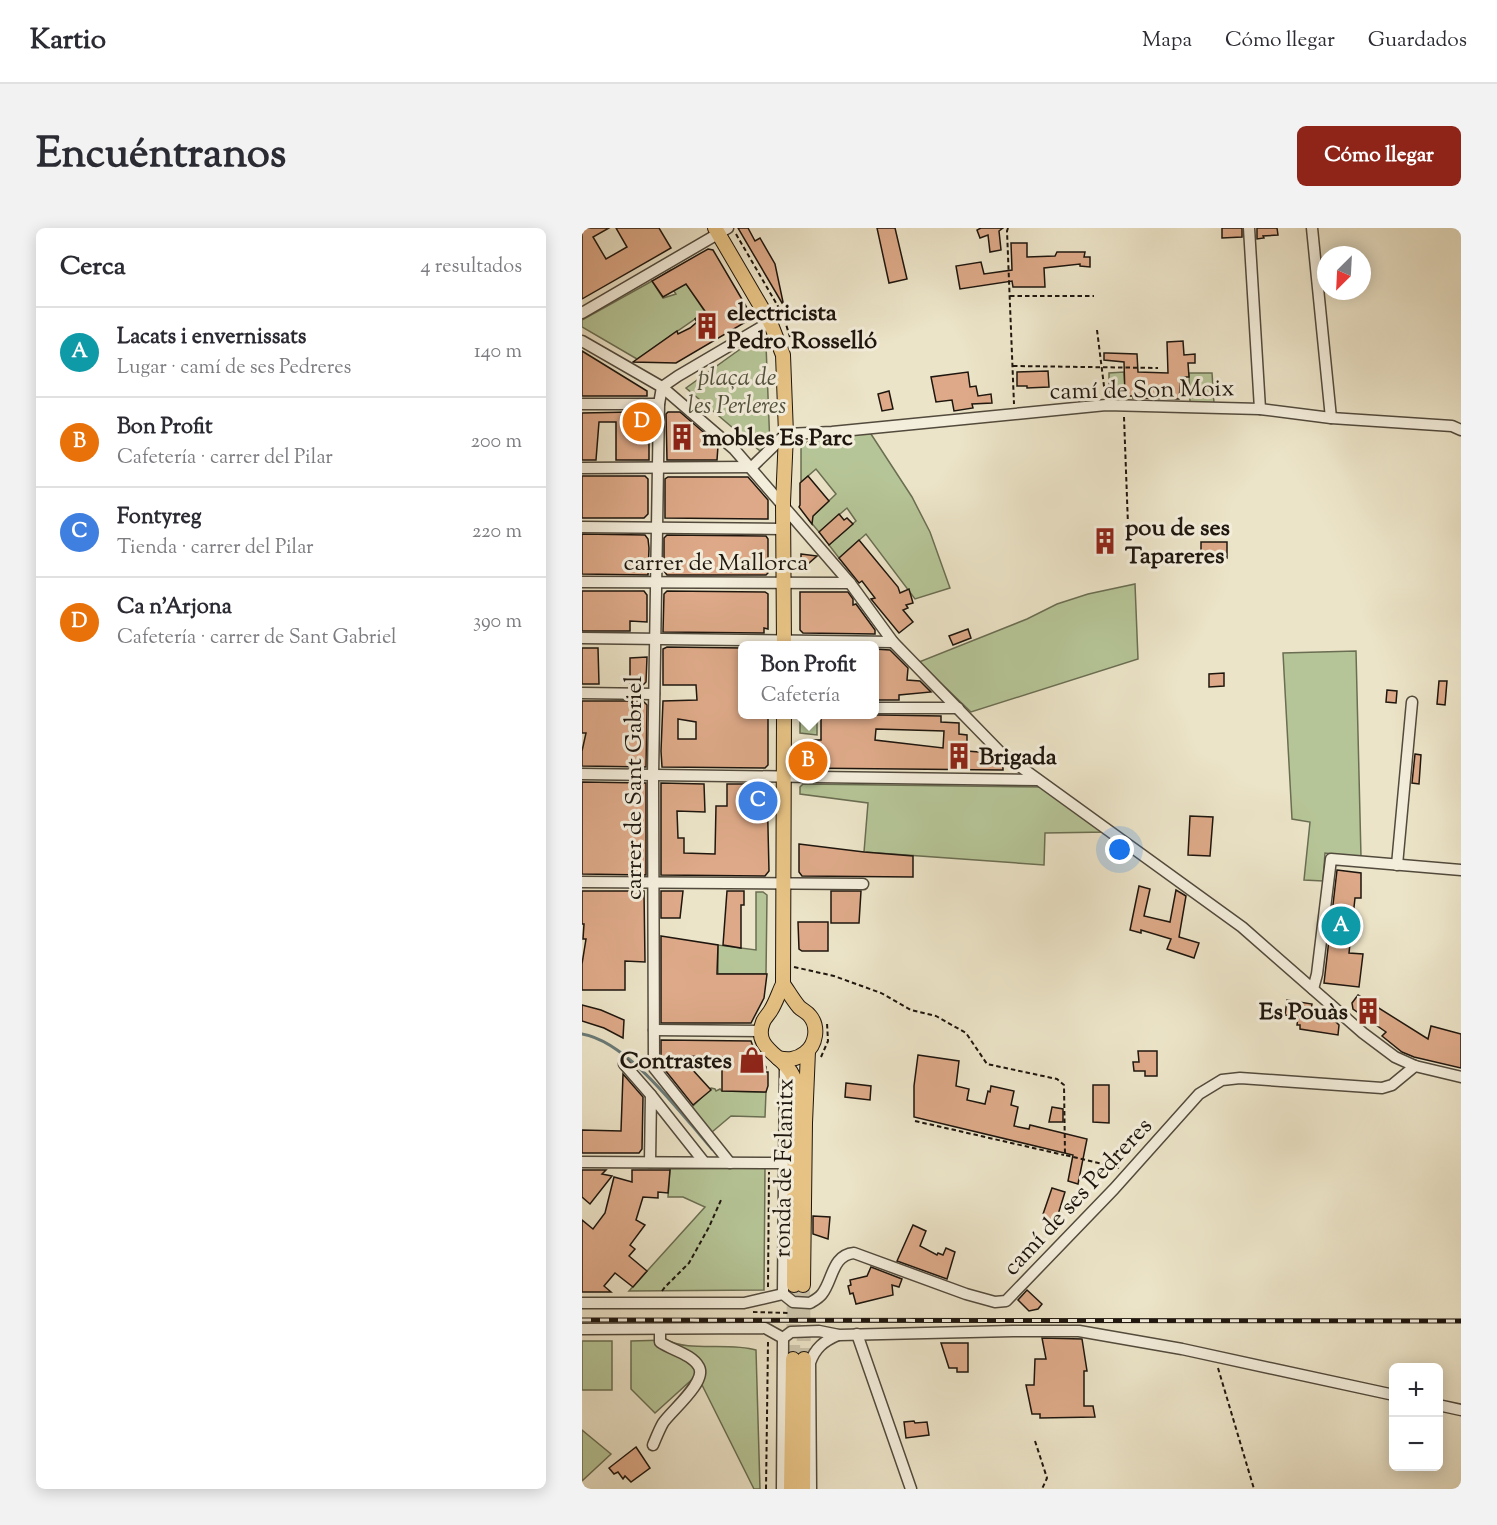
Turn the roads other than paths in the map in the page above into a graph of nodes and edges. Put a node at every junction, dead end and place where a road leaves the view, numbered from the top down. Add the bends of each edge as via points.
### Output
1 (1249, 228) edge
2 (1312, 228) edge
3 (720, 230) edge
4 (582, 313) edge
5 (770, 322) junction
6 (582, 341) edge
7 (662, 387) junction
8 (582, 404) edge
9 (659, 404) junction
10 (1260, 410) junction
11 (1331, 418) junction
12 (1461, 430) edge
13 (786, 434) junction
14 (752, 467) junction
15 (582, 468) edge
16 (658, 468) junction
17 (783, 503) junction
18 (582, 527) edge
19 (657, 528) junction
20 (783, 529) junction
21 (582, 582) edge
22 (656, 582) junction
23 (850, 583) junction
24 (784, 584) junction
25 (582, 638) edge
26 (655, 639) junction
27 (784, 641) edge
28 (738, 642) edge
29 (879, 642) edge
30 (893, 642) junction
31 (582, 693) edge
32 (654, 694) junction
33 (1412, 702) dead end
34 (879, 708) edge
35 (958, 708) junction
36 (784, 719) edge
37 (582, 774) edge
38 (654, 776) junction
39 (783, 777) junction
40 (1038, 780) junction
41 (1397, 865) junction
42 (1461, 870) edge
43 (582, 882) edge
44 (654, 883) junction
45 (782, 884) junction
46 (863, 884) dead end
47 (783, 984) junction
48 (1312, 989) junction
49 (800, 1007) junction
50 (771, 1011) junction
51 (654, 1030) junction
52 (761, 1031) junction
53 (808, 1051) junction
54 (782, 1062) junction
55 (624, 1064) dead end
56 (1415, 1066) junction
57 (1461, 1077) edge
58 (651, 1095) junction
59 (582, 1162) edge
60 (651, 1162) junction
61 (704, 1162) junction
62 (730, 1163) junction
63 (785, 1163) junction
64 (793, 1288) junction
65 (582, 1303) edge
66 (582, 1329) edge
67 (660, 1329) junction
68 (839, 1335) junction
69 (857, 1335) junction
70 (783, 1338) junction
71 (1389, 1394) edge
72 (1443, 1406) edge
73 (1461, 1410) edge
74 (653, 1444) dead end
75 (782, 1489) edge
76 (791, 1489) edge
77 (803, 1489) edge
78 (812, 1489) edge
79 (911, 1489) edge

1 - 10 street
2 - 11 street
3 - 4 street
3 - 5 main road
5 - 7 street
5 - 13 main road via 783,356
6 - 7 street
7 - 9 street, carrer de Sant Gabriel
7 - 14 street
8 - 9 street
9 - 16 street, carrer de Sant Gabriel
10 - 11 street, camí de Son Moix
10 - 13 street, camí de Son Moix via 1106,405
11 - 12 street, camí de Son Moix via 1452,426
13 - 14 street
13 - 17 main road
14 - 16 street
14 - 17 street
15 - 16 street
16 - 19 street, carrer de Sant Gabriel
17 - 20 main road
17 - 23 street
18 - 19 street
19 - 20 street
19 - 22 street, carrer de Sant Gabriel
20 - 24 main road
21 - 22 street, carrer de Mallorca
22 - 24 street, carrer de Mallorca
22 - 26 street, carrer de Sant Gabriel
23 - 24 street, carrer de Mallorca
23 - 30 street
24 - 27 main road
25 - 26 street
26 - 28 street
26 - 32 street, carrer de Sant Gabriel
29 - 30 street
30 - 35 street
31 - 32 street
32 - 38 street, carrer de Sant Gabriel
33 - 41 street
34 - 35 street
35 - 40 street via 1000,752
36 - 39 main road
37 - 38 street
38 - 39 street
38 - 44 street, carrer de Sant Gabriel
39 - 40 street
39 - 45 main road
40 - 48 street via 1242,927
41 - 42 street
41 - 48 street via 1331,860
43 - 44 street
44 - 45 street
44 - 51 street, carrer de Sant Gabriel
45 - 46 street
45 - 47 main road
47 - 49 main road
47 - 50 main road
48 - 56 street via 1395,1057
49 - 50 main road via 782,1006
49 - 53 main road via 815,1027
50 - 52 main road
51 - 52 street
51 - 62 street, carrer de Sant Gabriel via 654,1068
52 - 54 main road via 764,1045
53 - 54 main road
53 - 64 main road, ronda de Felanitx
54 - 63 street
54 - 64 main road, ronda de Felanitx via 793,1076 795,1090
55 - 58 street
56 - 57 street
56 - 64 street, camí de ses Pedreres via 1392,1085 1382,1088 1222,1080 1199,1094 1006,1301 966,1294 854,1253 836,1264 823,1293 810,1303 793,1302
58 - 60 street
58 - 61 street
59 - 60 street
60 - 61 street
61 - 62 street
62 - 63 street
63 - 64 street
64 - 65 street via 744,1303
66 - 67 street
67 - 70 street via 765,1328
67 - 74 street via 660,1342 695,1363 700,1374 691,1391 662,1424
68 - 69 street
68 - 70 street via 791,1332
68 - 78 street via 819,1346 810,1363
69 - 71 street via 1079,1331
69 - 79 street
70 - 75 street
72 - 73 street
76 - 77 main road via 798,1359

